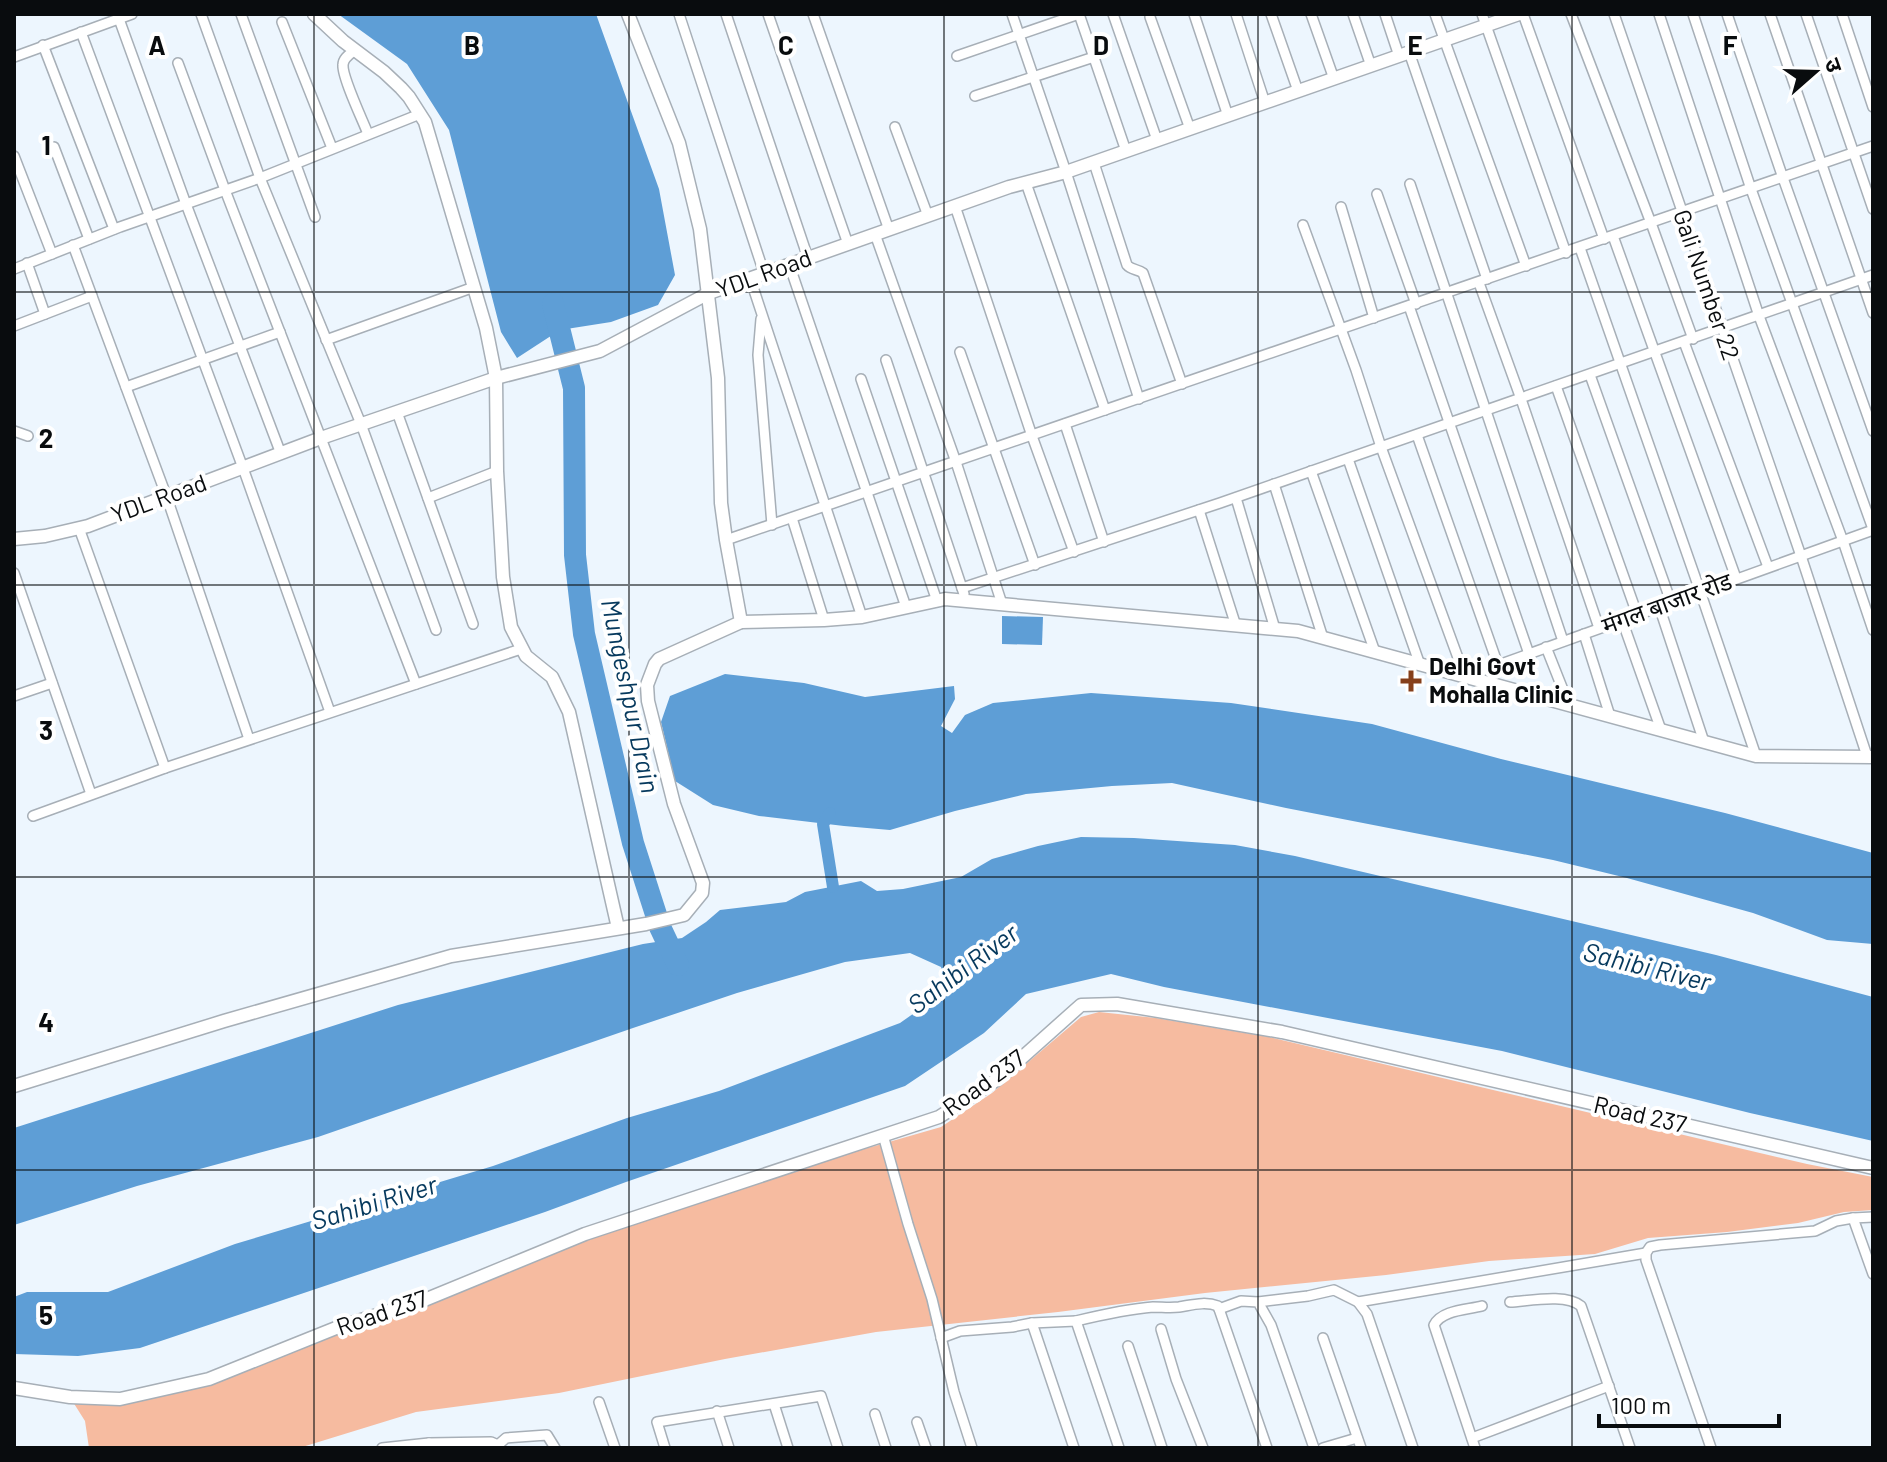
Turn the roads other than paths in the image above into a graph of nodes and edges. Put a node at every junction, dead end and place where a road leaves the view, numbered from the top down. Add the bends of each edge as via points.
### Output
1 (132, 14) edge
2 (201, 14) edge
3 (241, 14) edge
4 (314, 14) edge
5 (628, 14) edge
6 (679, 14) edge
7 (726, 14) edge
8 (768, 14) edge
9 (813, 14) edge
10 (1012, 14) edge
11 (1079, 14) edge
12 (1113, 14) edge
13 (1194, 14) edge
14 (1236, 14) edge
15 (1271, 14) edge
16 (1311, 14) edge
17 (1353, 14) edge
18 (1385, 14) edge
19 (1435, 14) edge
20 (1521, 14) edge
21 (1571, 14) edge
22 (1614, 14) edge
23 (1659, 14) edge
24 (1693, 14) edge
25 (1727, 14) edge
26 (1770, 14) edge
27 (1806, 14) edge
28 (1842, 14) edge
29 (1150, 17) dead end
30 (119, 19) junction
31 (1484, 20) edge
32 (282, 22) dead end
33 (81, 32) junction
34 (1019, 34) junction
35 (1445, 40) junction
36 (43, 45) junction
37 (355, 50) junction
38 (1404, 54) junction
39 (957, 56) dead end
40 (14, 57) edge
41 (1094, 57) junction
42 (178, 63) dead end
43 (1371, 66) junction
44 (1033, 76) junction
45 (1334, 79) junction
46 (1298, 91) junction
47 (975, 96) dead end
48 (1265, 103) junction
49 (1873, 107) edge
50 (420, 114) junction
51 (1228, 116) junction
52 (895, 127) dead end
53 (1190, 129) junction
54 (368, 134) junction
55 (1157, 140) junction
56 (1873, 146) edge
57 (54, 147) dead end
58 (332, 148) junction
59 (1126, 151) junction
60 (1855, 153) junction
61 (14, 156) edge
62 (296, 163) junction
63 (1094, 163) junction
64 (1822, 164) junction
65 (1066, 172) junction
66 (260, 178) junction
67 (1783, 178) junction
68 (1026, 183) junction
69 (1410, 184) dead end
70 (1751, 189) junction
71 (225, 190) junction
72 (1377, 194) dead end
73 (1722, 199) junction
74 (186, 204) junction
75 (955, 206) junction
76 (1341, 207) dead end
77 (1873, 209) edge
78 (1682, 213) junction
79 (151, 216) junction
80 (928, 216) junction
81 (315, 217) dead end
82 (1651, 223) junction
83 (1303, 225) dead end
84 (114, 229) junction
85 (889, 230) junction
86 (875, 234) junction
87 (1609, 237) junction
88 (89, 239) junction
89 (848, 244) junction
90 (73, 245) junction
91 (1580, 248) junction
92 (1566, 253) junction
93 (52, 254) junction
94 (808, 258) junction
95 (27, 263) junction
96 (789, 264) junction
97 (1526, 266) junction
98 (14, 268) edge
99 (764, 273) junction
100 (1873, 275) edge
101 (750, 278) junction
102 (1861, 280) junction
103 (1483, 281) junction
104 (474, 287) junction
105 (709, 293) junction
106 (1447, 293) junction
107 (1823, 293) junction
108 (92, 296) junction
109 (1792, 304) junction
110 (1412, 305) junction
111 (1873, 313) edge
112 (45, 314) junction
113 (762, 316) junction
114 (1759, 316) junction
115 (1374, 318) junction
116 (14, 326) edge
117 (1721, 329) junction
118 (1340, 330) junction
119 (280, 332) junction
120 (326, 340) junction
121 (1688, 341) junction
122 (240, 347) junction
123 (960, 352) dead end
124 (1654, 352) junction
125 (204, 360) junction
126 (886, 360) dead end
127 (1620, 364) junction
128 (1590, 375) junction
129 (496, 378) junction
130 (861, 379) dead end
131 (1182, 384) junction
132 (1556, 386) junction
133 (126, 387) junction
134 (1139, 399) junction
135 (1521, 399) junction
136 (1105, 410) junction
137 (1486, 411) junction
138 (397, 412) junction
139 (361, 424) junction
140 (1065, 424) junction
141 (1450, 424) junction
142 (14, 431) edge
143 (1873, 431) edge
144 (1417, 435) junction
145 (28, 436) dead end
146 (1032, 436) junction
147 (321, 438) junction
148 (1381, 447) junction
149 (995, 448) junction
150 (281, 454) junction
151 (1348, 459) junction
152 (956, 462) junction
153 (243, 468) junction
154 (497, 471) junction
155 (1311, 471) junction
156 (924, 472) junction
157 (896, 482) junction
158 (1274, 484) junction
159 (866, 493) junction
160 (166, 495) junction
161 (428, 498) junction
162 (1236, 498) junction
163 (825, 506) junction
164 (1199, 510) junction
165 (792, 518) junction
166 (772, 525) junction
167 (79, 528) junction
168 (1873, 529) edge
169 (14, 539) edge
170 (726, 540) junction
171 (1843, 541) junction
172 (1104, 542) junction
173 (1074, 552) junction
174 (1801, 556) junction
175 (1035, 565) junction
176 (1768, 567) junction
177 (14, 573) edge
178 (994, 578) junction
179 (1736, 578) junction
180 (1700, 591) junction
181 (964, 595) junction
182 (937, 601) junction
183 (1671, 602) junction
184 (1002, 604) junction
185 (1659, 606) junction
186 (906, 607) junction
187 (1637, 614) junction
188 (862, 617) junction
189 (824, 620) junction
190 (1622, 620) junction
191 (741, 622) junction
192 (473, 624) dead end
193 (1236, 626) junction
194 (1599, 628) junction
195 (1275, 629) junction
196 (436, 630) dead end
197 (1873, 630) edge
198 (1584, 634) junction
199 (1323, 638) junction
200 (1563, 641) junction
201 (1546, 647) junction
202 (521, 649) junction
203 (1375, 652) junction
204 (1529, 654) junction
205 (1420, 665) junction
206 (1498, 665) junction
207 (1465, 677) junction
208 (52, 683) junction
209 (416, 684) junction
210 (14, 696) edge
211 (1569, 705) junction
212 (330, 712) junction
213 (1610, 716) junction
214 (1661, 730) junction
215 (249, 739) junction
216 (1704, 742) junction
217 (1756, 756) junction
218 (1870, 756) edge
219 (165, 768) junction
220 (91, 794) junction
221 (33, 816) dead end
222 (618, 928) junction
223 (14, 1086) edge
224 (883, 1135) junction
225 (1873, 1168) edge
226 (1873, 1217) edge
227 (1853, 1218) junction
228 (1646, 1253) junction
229 (1873, 1274) edge
230 (1258, 1302) junction
231 (1358, 1302) junction
232 (1510, 1302) dead end
233 (1482, 1306) dead end
234 (1219, 1309) junction
235 (1076, 1321) junction
236 (1032, 1323) junction
237 (1161, 1329) dead end
238 (941, 1338) junction
239 (1323, 1338) dead end
240 (1128, 1346) dead end
241 (1609, 1386) junction
242 (14, 1388) edge
243 (599, 1402) dead end
244 (774, 1404) junction
245 (717, 1411) junction
246 (875, 1414) dead end
247 (917, 1422) dead end
248 (1359, 1443) edge
249 (1474, 1443) edge
250 (430, 1446) edge
251 (499, 1446) edge
252 (382, 1448) edge
253 (555, 1448) edge
254 (615, 1448) edge
255 (665, 1448) edge
256 (729, 1448) edge
257 (788, 1448) edge
258 (838, 1448) edge
259 (886, 1448) edge
260 (926, 1448) edge
261 (972, 1448) edge
262 (1074, 1448) edge
263 (1119, 1448) edge
264 (1162, 1448) edge
265 (1203, 1448) edge
266 (1267, 1448) edge
267 (1314, 1448) edge
268 (1323, 1448) edge
269 (1413, 1448) edge
270 (1630, 1448) edge
271 (1711, 1448) edge

1 - 30 street
2 - 66 street
3 - 62 street
4 - 37 street
5 - 105 street via 683,155
6 - 99 street
7 - 94 street
8 - 89 street
9 - 85 street
10 - 34 street
11 - 34 street
11 - 41 street
12 - 55 street
13 - 51 street
14 - 48 street
15 - 46 street
16 - 45 street
17 - 43 street
18 - 38 street
19 - 35 street
20 - 31 street, YDL Road
20 - 87 street
21 - 82 street
22 - 78 street, Gali Number 22
23 - 73 street
24 - 70 street
25 - 67 street
26 - 64 street
27 - 60 street
28 - 49 street
29 - 53 street
30 - 33 street
30 - 74 street
31 - 35 street, YDL Road
31 - 92 street
32 - 58 street
33 - 36 street
33 - 79 street
34 - 39 street
34 - 44 street
35 - 38 street, YDL Road
35 - 97 street
36 - 40 street
36 - 84 street
37 - 50 street via 401,88
37 - 54 street via 342,64
38 - 43 street, YDL Road
38 - 103 street
41 - 44 street
41 - 59 street
42 - 71 street
43 - 45 street, YDL Road
44 - 47 street
44 - 65 street
45 - 46 street, YDL Road
46 - 48 street, YDL Road
48 - 51 street, YDL Road
50 - 54 street
50 - 104 street
51 - 53 street, YDL Road
52 - 80 street
53 - 55 street, YDL Road
54 - 58 street
55 - 59 street, YDL Road
56 - 60 street
57 - 88 street
58 - 62 street
59 - 63 street, YDL Road
60 - 64 street
60 - 77 street
61 - 93 street
62 - 66 street
62 - 81 street
63 - 65 street, YDL Road
63 - 131 street via 1127,265 1143,273
64 - 67 street
64 - 102 street
65 - 68 street, YDL Road
65 - 134 street
66 - 71 street
66 - 120 street
67 - 70 street
67 - 107 street
68 - 75 street, YDL Road
68 - 136 street
69 - 106 street
70 - 73 street
70 - 109 street
71 - 74 street
71 - 119 street
72 - 110 street
73 - 78 street
73 - 114 street
74 - 79 street
74 - 122 street
75 - 80 street, YDL Road
75 - 146 street
76 - 115 street
78 - 82 street
78 - 117 street, Gali Number 22
79 - 84 street
79 - 125 street
80 - 85 street, YDL Road
82 - 87 street
82 - 121 street
83 - 118 street
84 - 88 street
85 - 86 street, YDL Road
86 - 89 street, YDL Road
86 - 152 street
87 - 91 street
87 - 124 street
88 - 90 street
89 - 94 street, YDL Road
90 - 93 street
90 - 108 street
91 - 92 street
91 - 127 street
92 - 97 street
93 - 95 street
94 - 96 street, YDL Road
95 - 98 street
95 - 112 street
96 - 99 street, YDL Road
96 - 159 street
97 - 103 street
99 - 101 street, YDL Road
100 - 102 street
101 - 105 street, YDL Road
101 - 113 street
102 - 107 street
102 - 111 street
103 - 106 street
103 - 135 street
104 - 120 street
104 - 129 street
105 - 129 street, YDL Road via 609,347
105 - 170 street
106 - 110 street
106 - 137 street
107 - 109 street
107 - 143 street
108 - 112 street
108 - 133 street
109 - 114 street
109 - 168 street
110 - 115 street
110 - 141 street
112 - 116 street
113 - 163 street
113 - 166 street via 758,355
114 - 117 street
114 - 171 street
115 - 118 street
117 - 121 street
117 - 174 street, Gali Number 22
118 - 131 street
118 - 148 street
119 - 122 street
119 - 147 street
120 - 139 street
121 - 124 street
121 - 176 street
122 - 125 street
122 - 150 street
123 - 149 street
124 - 127 street
124 - 179 street
125 - 133 street
125 - 153 street
126 - 156 street
127 - 128 street
127 - 180 street
128 - 132 street
128 - 183 street
129 - 138 street, YDL Road
129 - 154 street
130 - 157 street
131 - 134 street
132 - 135 street
132 - 187 street
133 - 160 street
134 - 136 street
135 - 137 street
135 - 194 street
136 - 140 street
137 - 141 street
137 - 200 street
138 - 139 street, YDL Road
138 - 161 street
139 - 147 street, YDL Road
139 - 196 street
140 - 146 street
140 - 172 street
141 - 144 street
141 - 204 street
142 - 145 street
144 - 148 street
144 - 206 street
146 - 149 street
146 - 173 street
147 - 150 street, YDL Road
147 - 209 street
148 - 151 street
148 - 207 street
149 - 152 street
149 - 175 street
150 - 153 street, YDL Road
151 - 155 street
151 - 205 street
152 - 156 street
152 - 178 street
153 - 160 street, YDL Road
153 - 212 street
154 - 161 street
154 - 202 street via 503,577 511,627
155 - 158 street
155 - 203 street
156 - 157 street
156 - 181 street
157 - 159 street
157 - 182 street
158 - 162 street
158 - 199 street
159 - 163 street
159 - 186 street
160 - 167 street, YDL Road
160 - 215 street
161 - 192 street
162 - 164 street
162 - 195 street
163 - 165 street
163 - 188 street
164 - 172 street
164 - 193 street
165 - 166 street
165 - 189 street
166 - 170 street
167 - 169 street, YDL Road
167 - 219 street
168 - 171 street, मंगल बाजार रोड
170 - 191 street
171 - 174 street, मंगल बाजार रोड
171 - 197 street
172 - 173 street
173 - 175 street
174 - 176 street, मंगल बाजार रोड
174 - 218 street, Gali Number 22
175 - 178 street
176 - 179 street, मंगल बाजार रोड
177 - 208 street
178 - 181 street
178 - 184 street
179 - 180 street, मंगल बाजार रोड
180 - 183 street, मंगल बाजार रोड
180 - 217 street
181 - 182 street
181 - 184 street
182 - 186 street
183 - 185 street, मंगल बाजार रोड
184 - 193 street
185 - 187 street, मंगल बाजार रोड
185 - 216 street
186 - 188 street
187 - 190 street, मंगल बाजार रोड
188 - 189 street
189 - 191 street
190 - 194 street, मंगल बाजार रोड
190 - 214 street
191 - 222 street via 659,659 647,685 671,794 702,893 684,915
193 - 195 street
194 - 198 street, मंगल बाजार रोड
195 - 199 street
198 - 200 street, मंगल बाजार रोड
198 - 213 street
199 - 203 street
200 - 201 street, मंगल बाजार रोड
201 - 204 street, मंगल बाजार रोड
201 - 211 street
202 - 209 street
202 - 222 street via 550,675 569,712
203 - 205 street
204 - 206 street, मंगल बाजार रोड
205 - 207 street
206 - 207 street, मंगल बाजार रोड
207 - 211 street
208 - 210 street
208 - 220 street
209 - 212 street
211 - 213 street
212 - 215 street
213 - 214 street
214 - 216 street
215 - 219 street
216 - 217 street
217 - 218 street
219 - 220 street
220 - 221 street
222 - 223 street via 451,956
224 - 225 street, Road 237 via 939,1117 998,1079 1081,1005 1117,1004 1282,1032
224 - 238 street
224 - 242 street, Road 237 via 585,1234 209,1379 120,1399
226 - 227 street
227 - 228 street via 1815,1231 1660,1245
227 - 229 street
228 - 231 street
228 - 271 street
230 - 231 street via 1334,1290
230 - 234 street
230 - 267 street
231 - 269 street via 1367,1314
232 - 241 street via 1574,1300 1581,1306
233 - 249 street via 1445,1315 1434,1325
234 - 235 street via 1211,1304 1153,1307
234 - 266 street
235 - 236 street
235 - 263 street
236 - 238 street
236 - 262 street
237 - 265 street
238 - 261 street
239 - 248 street
240 - 264 street
241 - 249 street
241 - 270 street
243 - 254 street
244 - 245 street
244 - 257 street
244 - 258 street via 821,1396
245 - 255 street via 657,1422
245 - 256 street
246 - 259 street
247 - 260 street
248 - 268 street
250 - 251 street
250 - 252 street
251 - 253 street via 506,1438 547,1435

